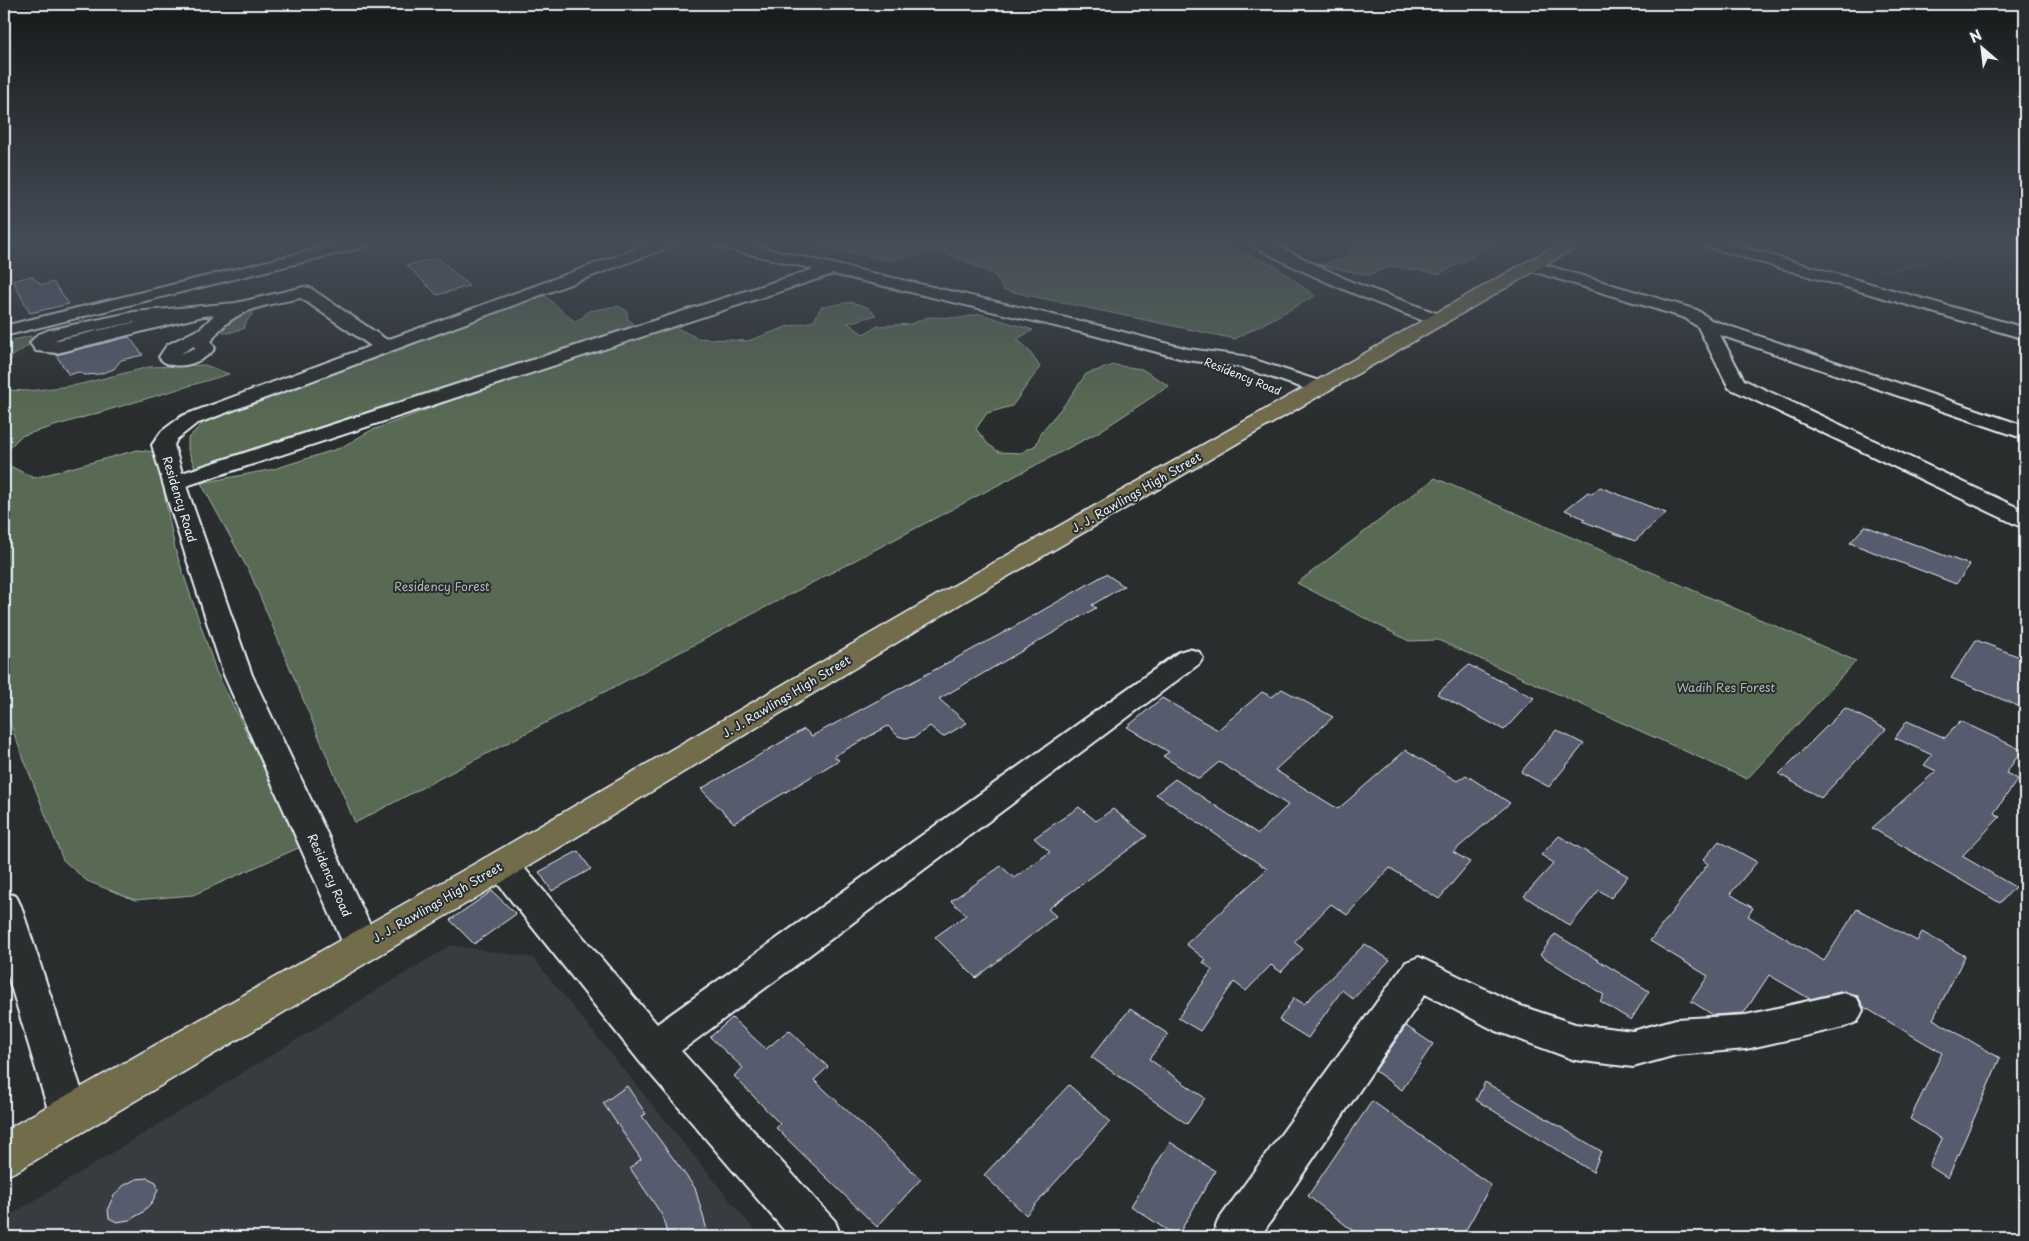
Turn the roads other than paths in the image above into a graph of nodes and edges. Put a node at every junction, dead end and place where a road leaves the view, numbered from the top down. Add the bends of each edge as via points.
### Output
1 (126, 301) edge
2 (265, 301) edge
3 (317, 301) edge
4 (512, 301) edge
5 (733, 301) edge
6 (970, 301) edge
7 (1386, 301) edge
8 (1471, 301) edge
9 (1648, 301) edge
10 (1912, 301) edge
11 (234, 308) junction
12 (198, 312) junction
13 (1438, 320) junction
14 (157, 322) junction
15 (1705, 324) junction
16 (4, 331) edge
17 (206, 332) junction
18 (2025, 334) edge
19 (188, 341) junction
20 (386, 348) junction
21 (1308, 393) junction
22 (2025, 432) edge
23 (174, 482) junction
24 (2025, 520) edge
25 (1189, 658) dead end
26 (502, 865) junction
27 (4, 906) edge
28 (362, 946) junction
29 (1844, 1010) dead end
30 (654, 1049) junction
31 (70, 1116) junction
32 (4, 1155) edge
33 (819, 1237) edge
34 (1234, 1237) edge

1 - 16 street
2 - 11 street
3 - 20 street
4 - 20 street, Residency Road
5 - 23 street
6 - 21 street, Residency Road via 1187,354 1226,371
7 - 13 street
8 - 13 main road, J. J. Rawlings High Street
9 - 15 street via 1691,314
10 - 18 street
11 - 12 street
11 - 17 street
12 - 14 street
12 - 14 street via 134,317 55,334 40,343 42,347 57,346
13 - 21 main road, J. J. Rawlings High Street
14 - 19 street
15 - 22 street
15 - 24 street via 1736,384
17 - 19 street
17 - 19 street via 201,342 206,348 200,355 171,360 168,356 174,349
20 - 23 street, Residency Road via 189,420 169,435 163,445
21 - 26 main road, J. J. Rawlings High Street via 953,597
23 - 28 street, Residency Road via 238,675
25 - 30 street
26 - 28 main road, J. J. Rawlings High Street
26 - 30 street
27 - 31 street
28 - 31 main road, J. J. Rawlings High Street
29 - 34 street via 1746,1032 1676,1037 1633,1049 1575,1042 1507,1018 1419,973
30 - 33 street
31 - 32 main road, J. J. Rawlings High Street

